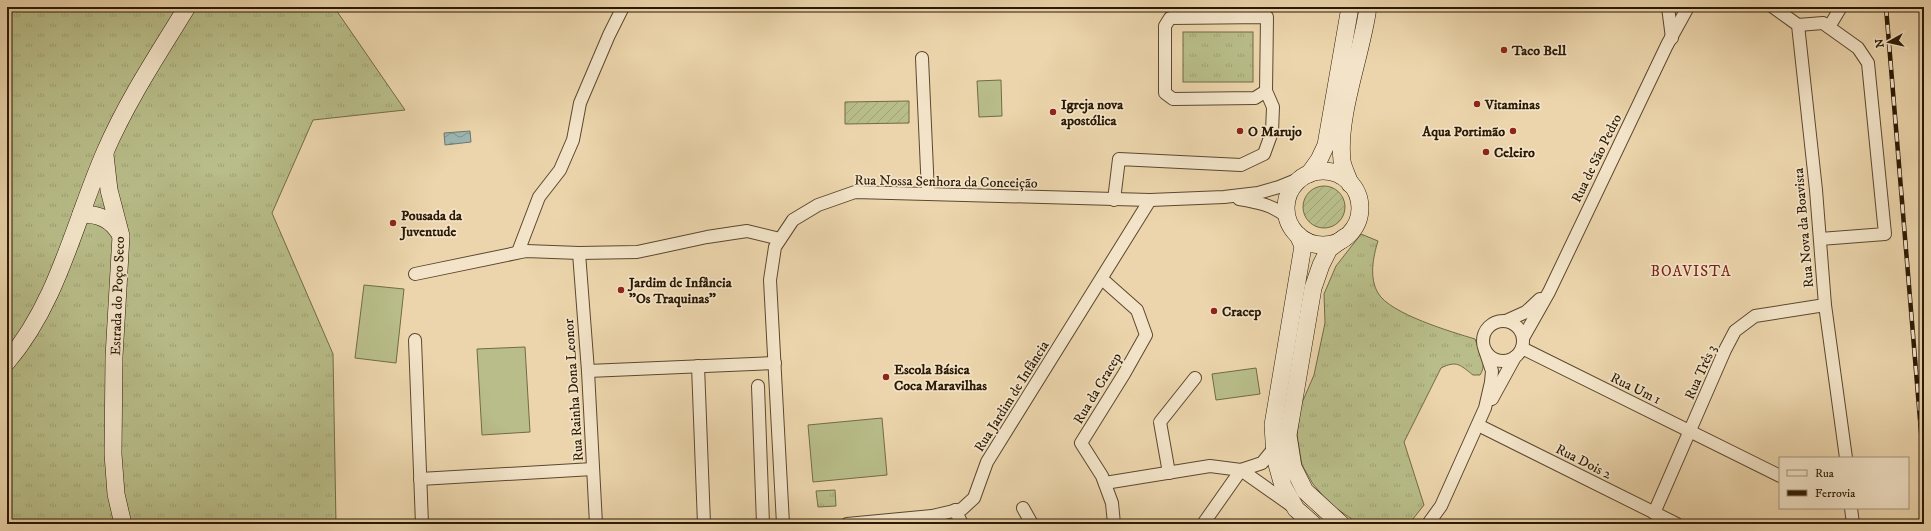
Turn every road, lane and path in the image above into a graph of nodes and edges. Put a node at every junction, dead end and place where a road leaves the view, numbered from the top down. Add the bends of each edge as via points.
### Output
1 (187, 7) edge
2 (623, 7) edge
3 (1350, 7) edge
4 (1368, 7) edge
5 (1668, 7) edge
6 (1688, 7) edge
7 (1773, 7) edge
8 (1841, 7) edge
9 (1798, 25) junction
10 (1829, 27) junction
11 (1672, 38) junction
12 (922, 58) dead end
13 (1266, 91) junction
14 (105, 151) junction
15 (1305, 176) junction
16 (1350, 184) junction
17 (928, 193) junction
18 (1224, 197) junction
19 (1114, 200) junction
20 (1150, 200) junction
21 (82, 214) junction
22 (1287, 218) junction
23 (1298, 235) junction
24 (121, 236) junction
25 (1345, 237) junction
26 (780, 239) junction
27 (1820, 239) junction
28 (518, 252) junction
29 (579, 253) junction
30 (415, 274) dead end
31 (1102, 280) junction
32 (1549, 292) junction
33 (1825, 305) junction
34 (1506, 321) junction
35 (415, 340) dead end
36 (1520, 348) junction
37 (1485, 350) junction
38 (7, 362) edge
39 (776, 363) junction
40 (698, 366) junction
41 (588, 371) junction
42 (1195, 378) dead end
43 (758, 386) dead end
44 (1478, 425) junction
45 (1689, 432) junction
46 (780, 441) junction
47 (761, 443) junction
48 (1275, 447) junction
49 (1846, 457) edge
50 (593, 469) junction
51 (1241, 470) junction
52 (1169, 473) junction
53 (1779, 476) edge
54 (420, 479) junction
55 (1104, 483) junction
56 (1441, 506) junction
57 (1022, 508) dead end
58 (1296, 509) junction
59 (1851, 509) edge
60 (955, 510) junction
61 (1654, 513) junction
62 (895, 522) edge
63 (123, 524) edge
64 (422, 524) edge
65 (596, 524) edge
66 (704, 524) edge
67 (763, 524) edge
68 (783, 524) edge
69 (849, 524) edge
70 (962, 524) edge
71 (1032, 524) edge
72 (1114, 524) edge
73 (1204, 524) edge
74 (1313, 524) edge
75 (1342, 524) edge
76 (1428, 524) edge
77 (1440, 524) edge
78 (1677, 524) edge
79 (1853, 524) edge

1 - 14 main road via 142,78
2 - 28 street via 580,103 573,140 560,170 539,197
3 - 15 main road via 1326,145 1319,160
4 - 16 main road via 1342,140 1342,162
5 - 11 street
6 - 11 street, Rua de São Pedro
7 - 9 street
8 - 10 street
9 - 10 street via 1823,23
9 - 27 street, Rua Nova da Boavista
10 - 27 street via 1858,48 1868,63 1885,234
11 - 32 street, Rua de São Pedro
12 - 17 street
13 - 13 street via 1267,17 1170,18 1165,26 1165,93 1173,98 1255,98
13 - 19 street via 1273,107 1272,132 1264,154 1241,165 1119,159
14 - 21 main road
14 - 24 main road, Estrada do Poço Seco via 109,190
15 - 16 main road via 1320,171 1330,172 1342,176
15 - 18 street via 1279,188
15 - 22 main road via 1292,187 1288,195
16 - 25 main road via 1358,197 1359,214
17 - 19 street, Rua Nossa Senhora da Conceição
17 - 26 street, Rua Nossa Senhora da Conceição via 855,192 818,204 793,220
18 - 20 street, Rua Nossa Senhora da Conceição
18 - 22 street via 1260,202
19 - 20 street, Rua Nossa Senhora da Conceição
20 - 31 street, Rua Jardim de Infância
21 - 24 main road via 95,214 106,219 115,225
21 - 38 main road via 42,313
22 - 23 main road
23 - 25 main road via 1309,242 1321,245 1334,243
23 - 48 main road via 1303,246 1273,425
24 - 63 main road, Estrada do Poço Seco via 114,357 113,454 116,494
25 - 75 main road via 1329,249 1313,288 1288,435 1293,467 1305,491
26 - 29 street via 747,231 637,252
26 - 39 street, Rua Nossa Senhora da Conceição via 775,247 770,280
27 - 33 street, Rua Nova da Boavista
28 - 29 street
28 - 30 street
29 - 41 street, Rua Rainha Dona Leonor
31 - 55 street, Rua da Cracep via 1137,310 1146,335 1081,443
31 - 60 street, Rua Jardim de Infância via 987,462 974,498 962,509
32 - 34 street via 1526,312
32 - 36 street, Rua de São Pedro
33 - 45 street, Rua Três 3 via 1755,316 1735,331
33 - 49 street, Rua Nova da Boavista
34 - 36 street via 1519,329
34 - 37 street via 1494,323 1484,333
35 - 54 street
36 - 37 street via 1510,360 1498,361
36 - 44 street, Rua de São Pedro
36 - 45 street, Rua Um 1
37 - 44 street via 1492,371 1492,382
39 - 40 street
39 - 46 street, Rua Nossa Senhora da Conceição
40 - 41 street
40 - 66 street
41 - 50 street, Rua Rainha Dona Leonor
42 - 52 street via 1160,422
43 - 47 street
44 - 56 street
44 - 61 street, Rua Dois 2
45 - 53 street, Rua Um 1
45 - 61 street, Rua Três 3
46 - 47 street
46 - 68 street, Rua Nossa Senhora da Conceição
47 - 67 street
48 - 51 street via 1262,463
48 - 58 main road via 1275,457 1283,486
50 - 54 street
50 - 65 street, Rua Rainha Dona Leonor
51 - 52 street via 1210,466
51 - 58 street
51 - 73 street
52 - 55 street
54 - 64 street
55 - 72 street, Rua da Cracep via 1112,502
56 - 76 street
56 - 77 street
57 - 71 street
58 - 74 main road
59 - 79 street
60 - 62 street, Rua Jardim de Infância
60 - 70 street
61 - 78 street, Rua Dois 2
62 - 69 street, Rua Jardim de Infância

